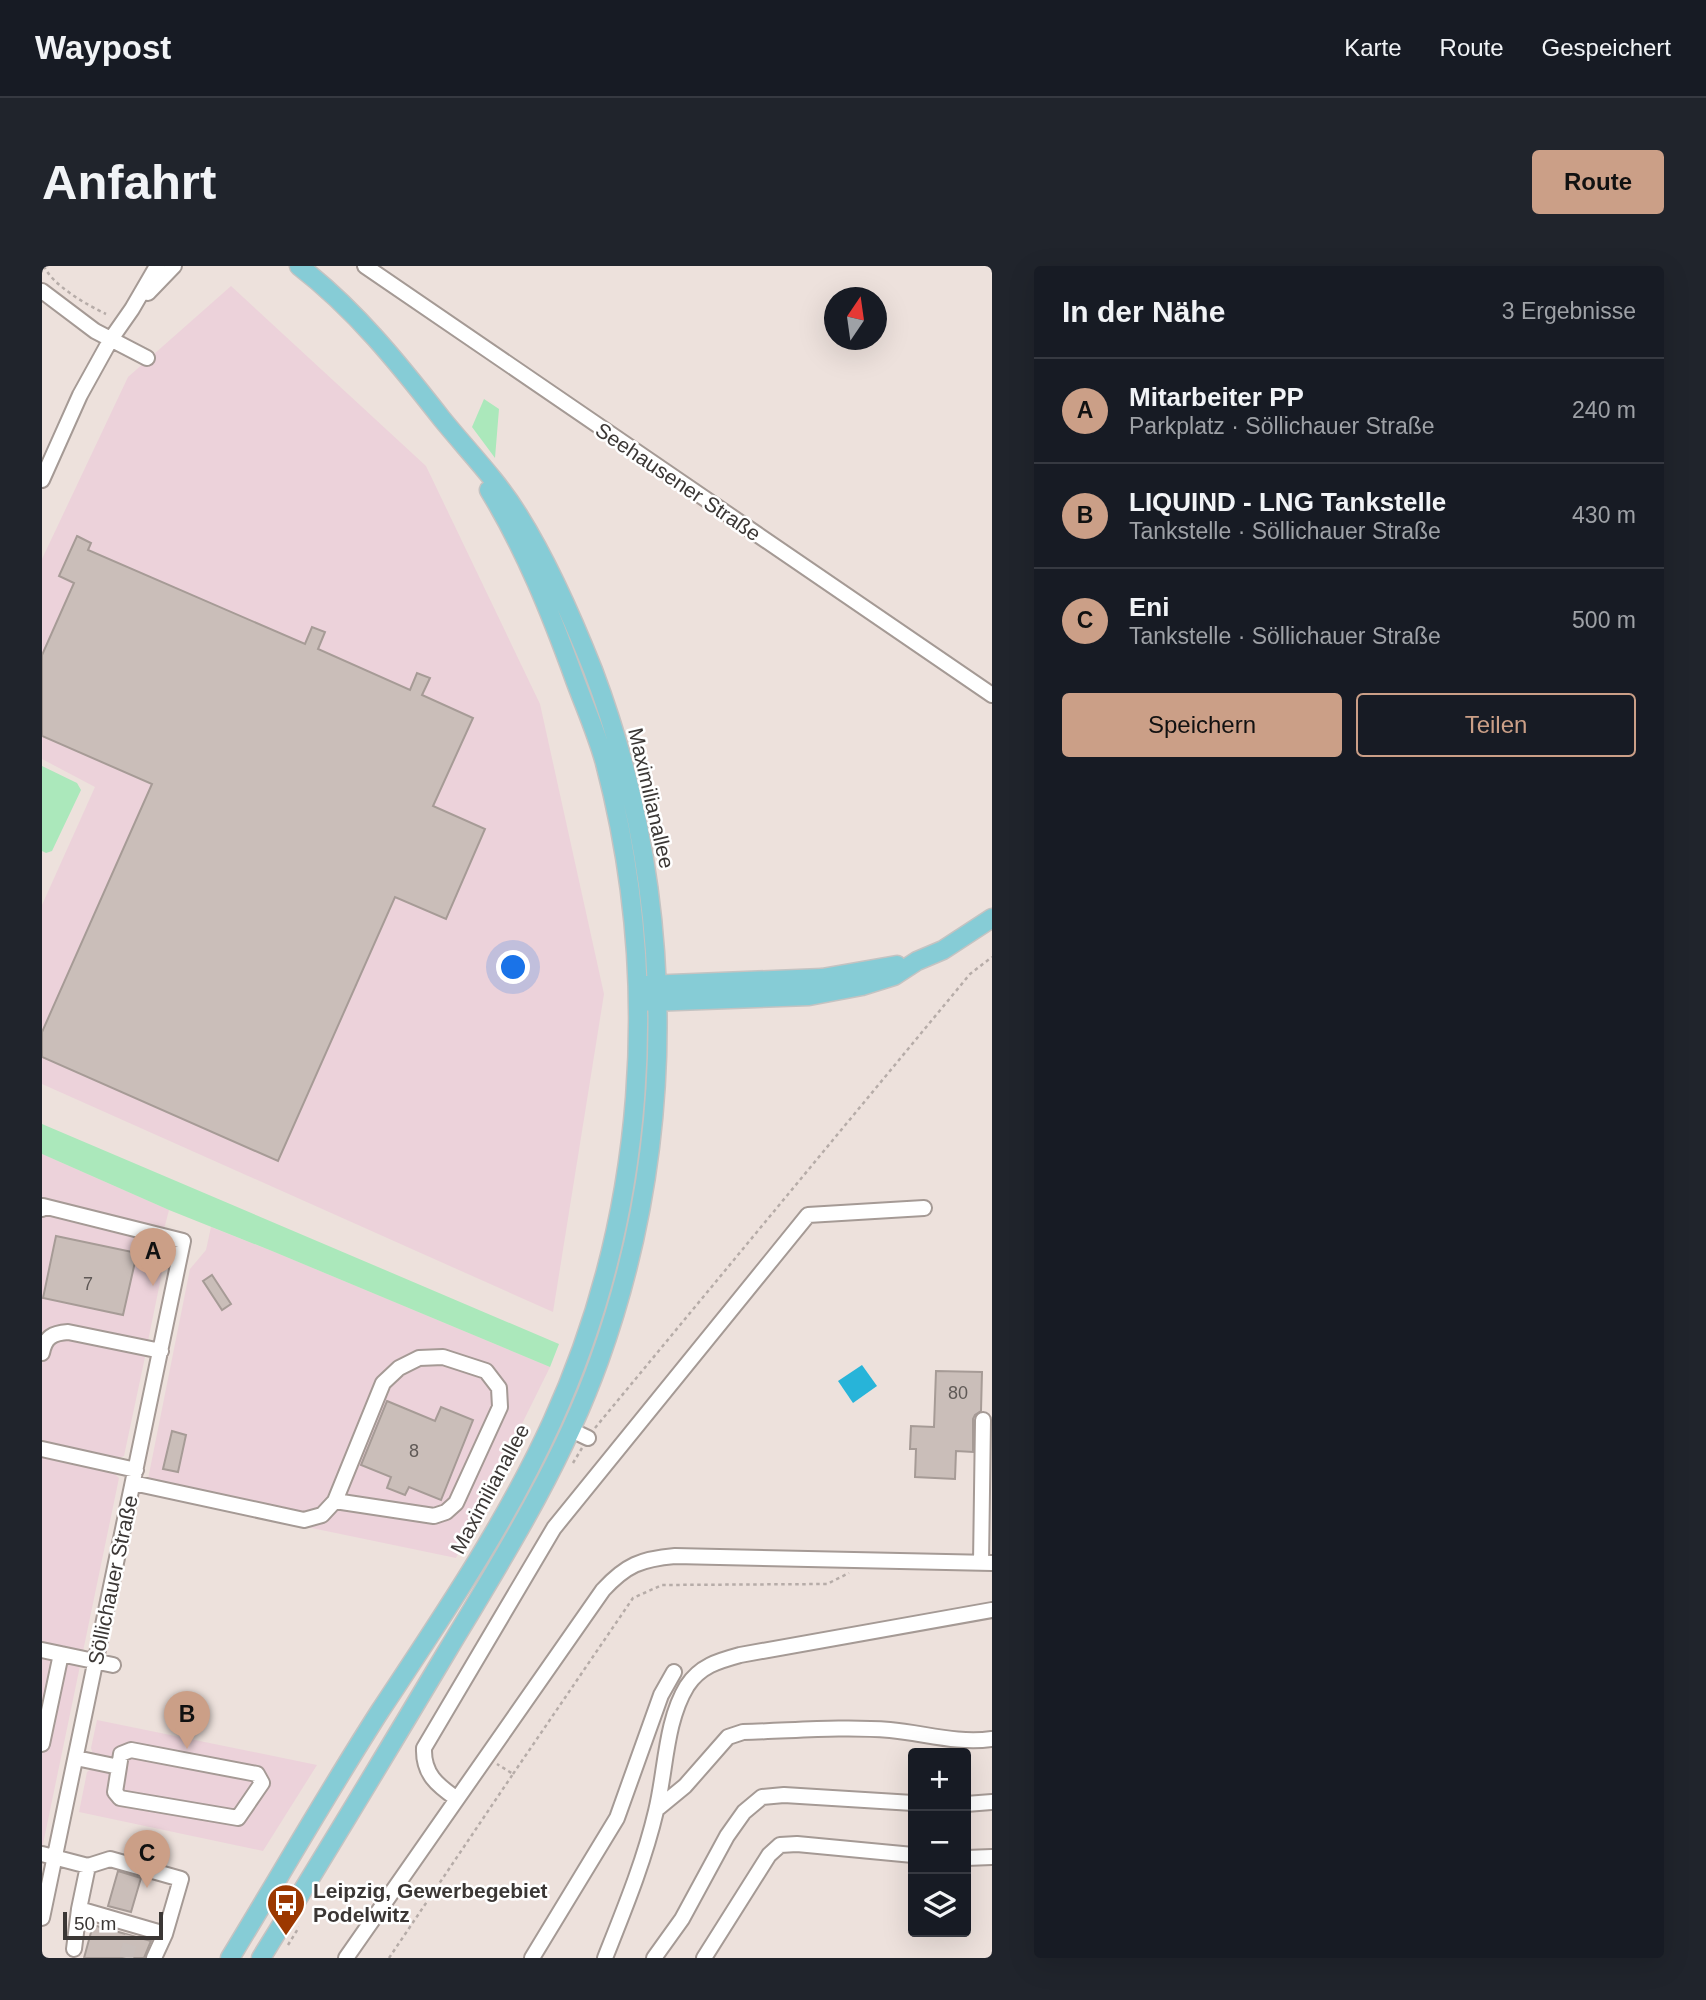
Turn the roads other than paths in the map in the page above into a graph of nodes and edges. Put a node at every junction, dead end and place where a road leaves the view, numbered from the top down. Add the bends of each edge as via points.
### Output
1 (157, 266) edge
2 (174, 266) edge
3 (299, 266) edge
4 (365, 266) edge
5 (42, 290) edge
6 (132, 309) junction
7 (111, 339) junction
8 (147, 358) dead end
9 (466, 446) junction
10 (42, 480) edge
11 (992, 695) edge
12 (992, 918) edge
13 (659, 993) junction
14 (639, 994) junction
15 (924, 1208) dead end
16 (42, 1209) edge
17 (161, 1352) junction
18 (42, 1353) edge
19 (983, 1420) dead end
20 (42, 1449) edge
21 (134, 1477) junction
22 (335, 1501) junction
23 (987, 1563) edge
24 (992, 1610) edge
25 (42, 1650) edge
26 (61, 1654) junction
27 (96, 1662) junction
28 (113, 1665) dead end
29 (674, 1672) dead end
30 (992, 1739) edge
31 (42, 1744) edge
32 (76, 1758) junction
33 (119, 1767) junction
34 (457, 1799) junction
35 (992, 1802) edge
36 (908, 1804) edge
37 (971, 1804) edge
38 (657, 1810) junction
39 (908, 1855) edge
40 (49, 1856) edge
41 (992, 1857) edge
42 (971, 1858) edge
43 (88, 1866) junction
44 (79, 1909) junction
45 (42, 1918) edge
46 (165, 1934) junction
47 (74, 1949) dead end
48 (154, 1958) edge
49 (230, 1958) edge
50 (261, 1958) edge
51 (346, 1958) edge
52 (533, 1958) edge
53 (605, 1958) edge
54 (654, 1958) edge
55 (704, 1958) edge

1 - 6 street
2 - 6 street
3 - 9 main road, Maximilianallee via 382,344
4 - 11 street, Seehausener Straße
5 - 7 street
6 - 7 street
7 - 8 street
7 - 10 street
9 - 13 main road, Maximilianallee via 533,540 578,631 600,689 640,836
9 - 14 main road, Maximilianallee via 525,558 598,741 623,847
12 - 13 main road via 917,961 822,978
13 - 14 main road
13 - 50 main road, Maximilianallee via 654,1115 642,1207 579,1434
14 - 49 main road, Maximilianallee via 635,1109 612,1248 590,1324 552,1420 489,1543 366,1733
15 - 34 street via 808,1215 554,1528 424,1748 428,1774
16 - 17 street, Söllichauer Straße via 183,1241
17 - 18 street via 68,1332 54,1333 44,1342
17 - 21 street, Söllichauer Straße
19 - 23 street
20 - 21 street
21 - 22 street via 304,1520 322,1515
21 - 27 street, Söllichauer Straße
22 - 22 street via 383,1383 399,1368 419,1358 443,1357 486,1371 499,1388 500,1407 456,1503 446,1512 434,1516
23 - 34 street via 675,1556 633,1564 603,1590
24 - 38 street via 740,1655 699,1671 686,1688 675,1717
25 - 26 street
26 - 27 street
26 - 31 street
27 - 28 street
27 - 32 street, Söllichauer Straße
29 - 52 street via 661,1695 617,1818
30 - 38 street via 962,1741 867,1729 743,1732 728,1737
32 - 33 street
32 - 40 street, Söllichauer Straße
33 - 33 street via 115,1792 120,1798 238,1818 262,1783 257,1774 131,1750 121,1754
34 - 51 street
35 - 37 street
36 - 54 street via 762,1797 727,1836 682,1919
38 - 53 street
39 - 55 street via 780,1845 769,1855
40 - 43 street
40 - 45 street, Söllichauer Straße
41 - 42 street
43 - 44 street
43 - 46 street via 110,1859 181,1879
44 - 46 street via 134,1930
44 - 47 street
46 - 48 street

